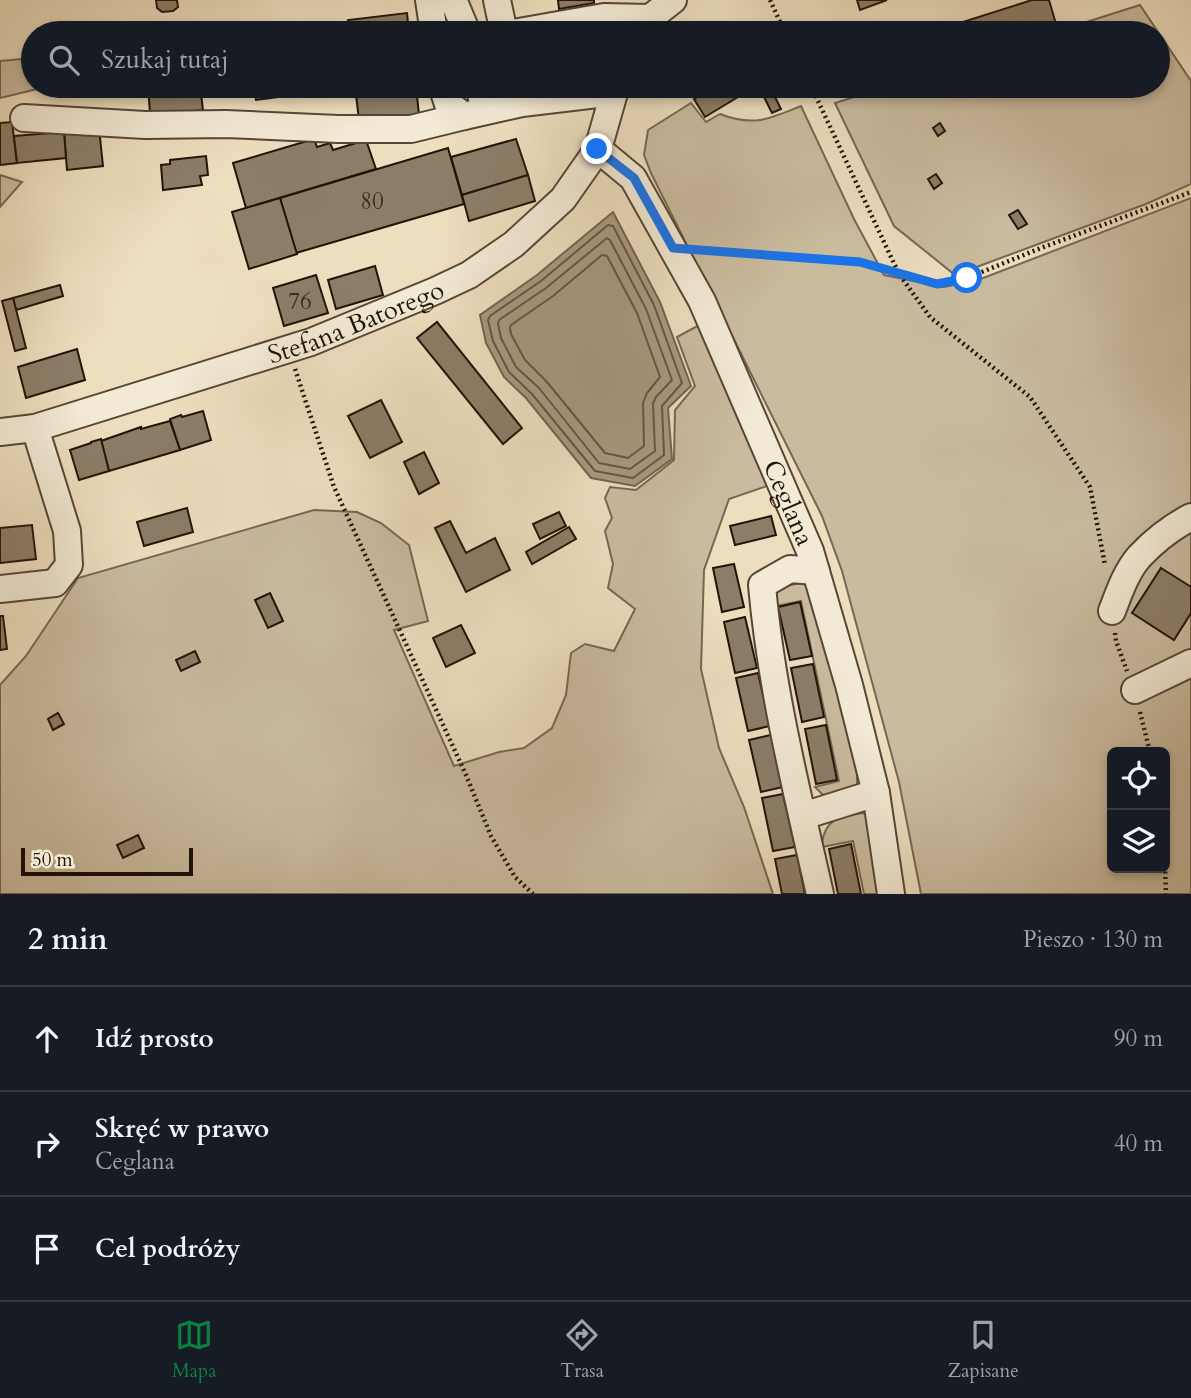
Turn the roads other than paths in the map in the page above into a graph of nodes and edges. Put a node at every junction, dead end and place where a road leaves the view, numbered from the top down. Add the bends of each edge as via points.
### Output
1 (429, 0) edge
2 (448, 0) edge
3 (497, 0) edge
4 (673, 0) edge
5 (641, 17) edge
6 (432, 21) edge
7 (462, 21) edge
8 (501, 21) edge
9 (581, 21) edge
10 (446, 98) edge
11 (503, 98) edge
12 (612, 98) edge
13 (476, 105) edge
14 (23, 118) dead end
15 (597, 149) junction
16 (35, 428) junction
17 (0, 432) edge
18 (1191, 517) edge
19 (816, 571) junction
20 (0, 589) edge
21 (1112, 611) road end
22 (1191, 663) edge
23 (1135, 690) road end
24 (876, 793) junction
25 (803, 816) junction
26 (820, 894) edge
27 (891, 894) edge

1 - 6 street
2 - 7 street
3 - 8 street
4 - 5 street
5 - 9 street
10 - 13 street via 448,103
11 - 13 street
12 - 15 street, Stefana Batorego
13 - 14 street via 411,129 145,125
15 - 16 street, Stefana Batorego via 563,199 514,244 469,275 311,342
15 - 19 street, Ceglana via 634,178 702,301
16 - 17 street, Stefana Batorego
16 - 20 street via 67,530 69,565 55,583
18 - 21 street via 1138,558
19 - 24 street, Ceglana
19 - 25 street via 790,569 762,585 780,714
22 - 23 street
24 - 25 street
24 - 27 street, Ceglana
25 - 26 street

